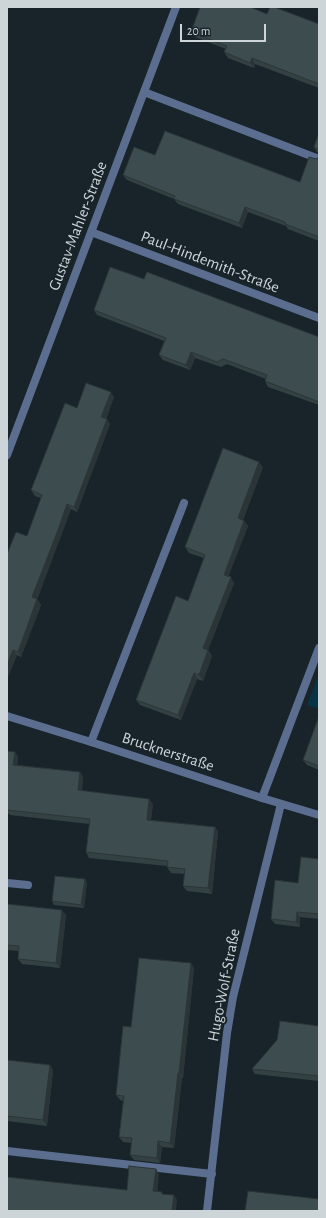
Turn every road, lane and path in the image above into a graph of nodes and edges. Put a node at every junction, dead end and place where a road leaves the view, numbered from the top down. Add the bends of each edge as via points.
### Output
1 (176, 7) edge
2 (144, 92) junction
3 (319, 160) edge
4 (91, 232) junction
5 (319, 318) edge
6 (7, 455) edge
7 (184, 503) dead end
8 (319, 648) edge
9 (7, 716) edge
10 (91, 742) junction
11 (262, 798) junction
12 (281, 804) junction
13 (319, 815) edge
14 (7, 883) edge
15 (28, 885) dead end
16 (7, 1151) edge
17 (212, 1174) junction
18 (207, 1211) edge

1 - 2 street, Gustav-Mahler-Straße
2 - 3 street
2 - 4 street, Gustav-Mahler-Straße
4 - 5 street, Paul-Hindemith-Straße
4 - 6 street, Gustav-Mahler-Straße
7 - 10 street
8 - 11 street
9 - 10 street, Brucknerstraße
10 - 11 street, Brucknerstraße
11 - 12 street, Brucknerstraße
12 - 13 street, Brucknerstraße
12 - 17 street, Hugo-Wolf-Straße via 233,997
14 - 15 street
16 - 17 street
17 - 18 street, Hugo-Wolf-Straße

